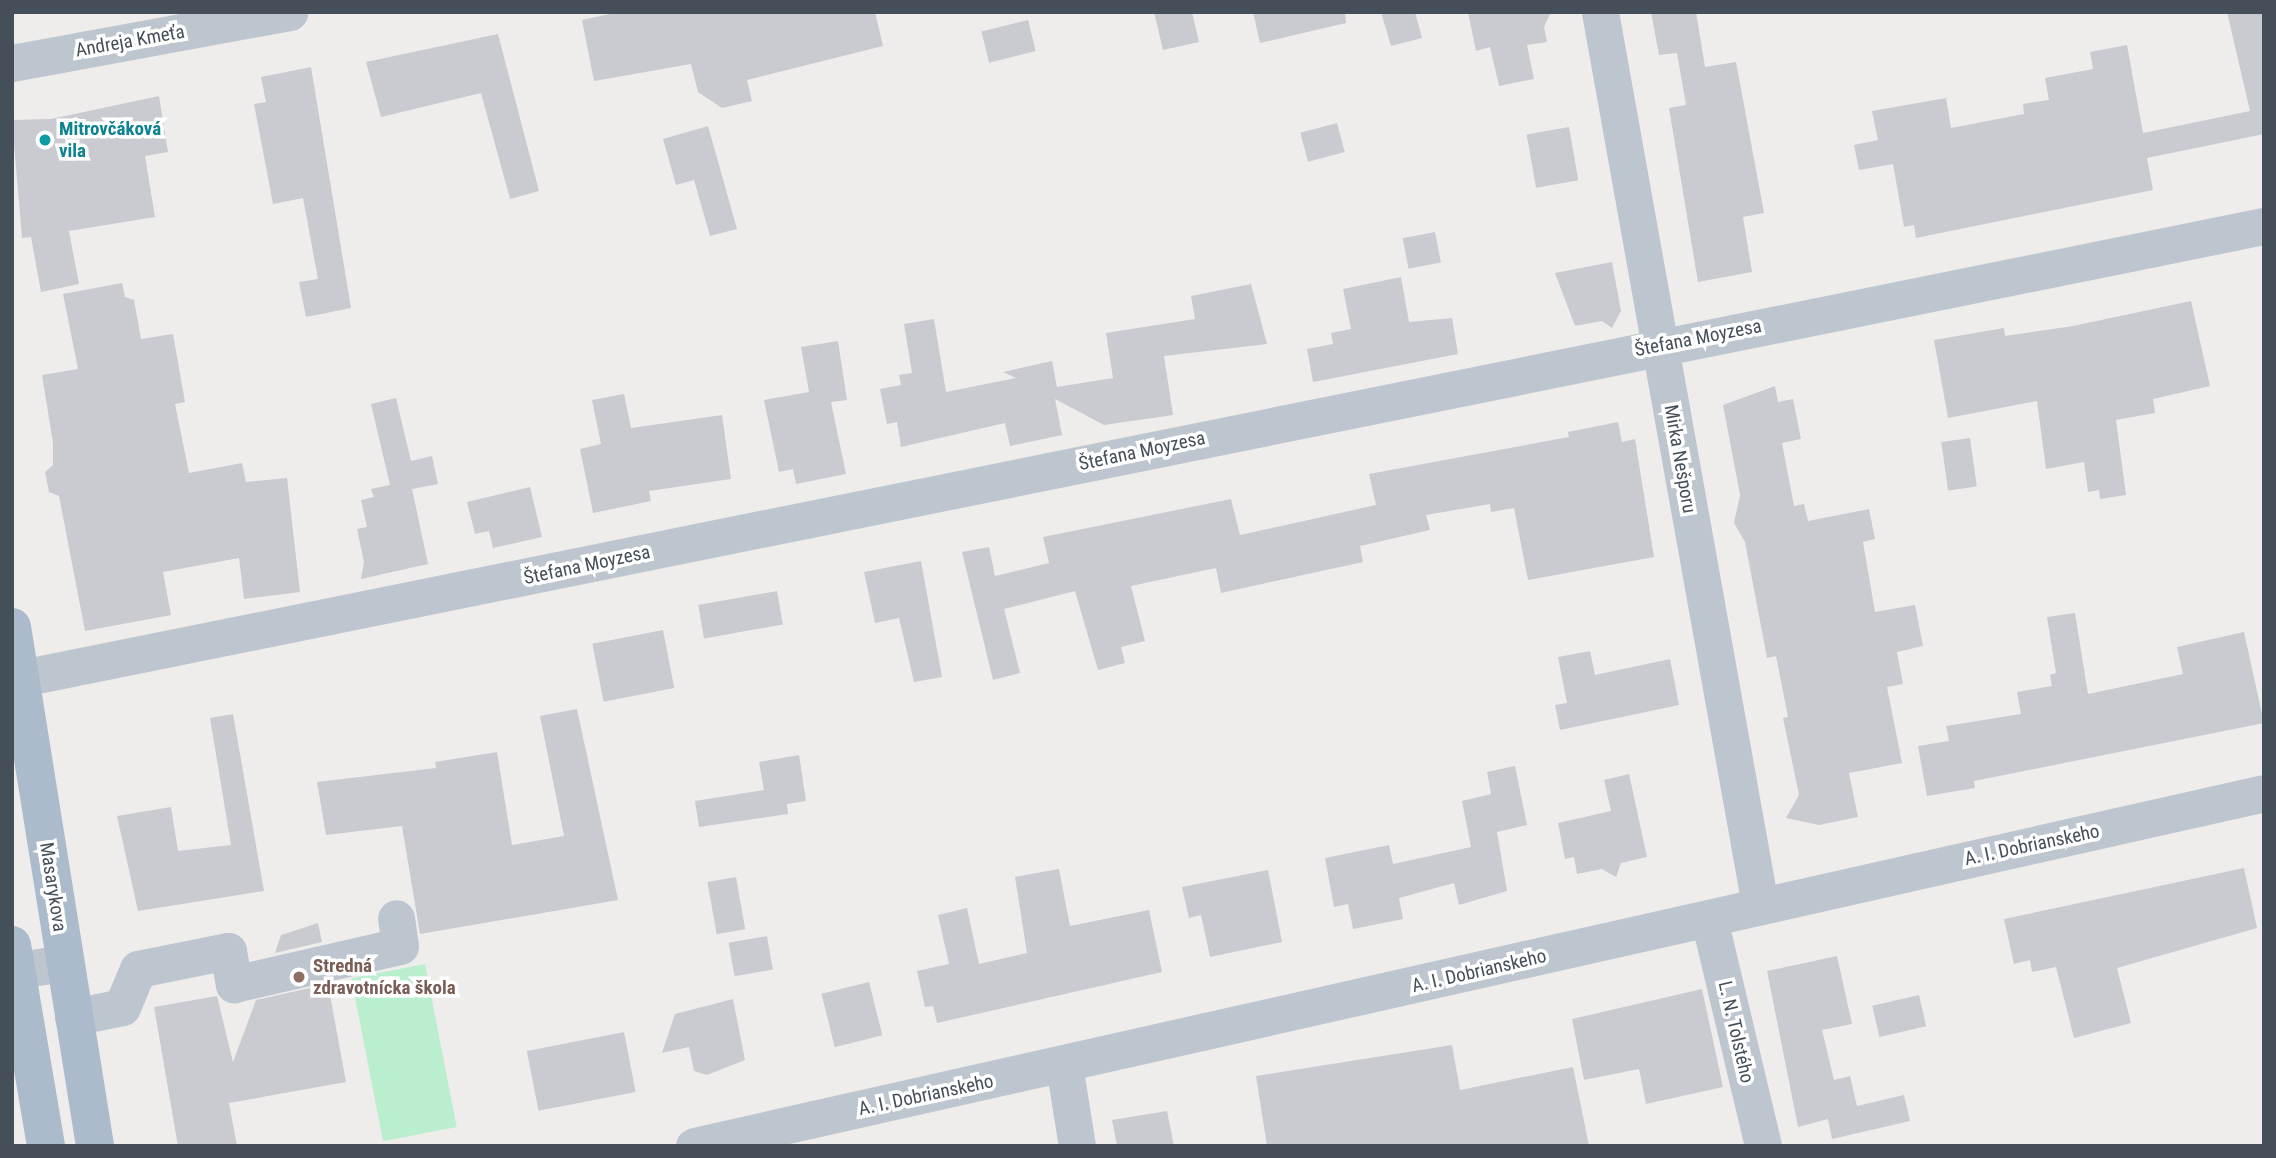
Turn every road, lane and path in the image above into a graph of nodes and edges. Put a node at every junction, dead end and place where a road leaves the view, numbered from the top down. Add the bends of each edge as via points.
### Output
1 (289, 12) edge
2 (1600, 12) edge
3 (240, 17) edge
4 (12, 63) edge
5 (2264, 226) edge
6 (1659, 346) junction
7 (12, 627) edge
8 (17, 679) edge
9 (2264, 793) edge
10 (1760, 905) junction
11 (396, 918) dead end
12 (1709, 919) junction
13 (14, 962) edge
14 (64, 963) junction
15 (73, 1017) junction
16 (1064, 1065) junction
17 (46, 1146) edge
18 (95, 1146) edge
19 (694, 1146) edge
20 (1077, 1146) edge
21 (1763, 1146) edge

1 - 3 street, Andreja Kmeťa
2 - 6 street, Mirka Nešporu
3 - 4 street, Andreja Kmeťa
5 - 6 street, Štefana Moyzesa
6 - 8 street, Štefana Moyzesa
6 - 10 street, Mirka Nešporu
7 - 8 main road, Masarykova
8 - 14 main road, Masarykova
9 - 10 street, A. I. Dobrianskeho
10 - 12 street, A. I. Dobrianskeho
11 - 15 street via 400,946 234,984 228,951 138,969 122,1007
12 - 16 street, A. I. Dobrianskeho
12 - 21 street, L. N. Tolstého
13 - 14 street
13 - 17 main road
14 - 15 main road, Masarykova
15 - 18 main road, Masarykova
16 - 19 street, A. I. Dobrianskeho
16 - 20 street

